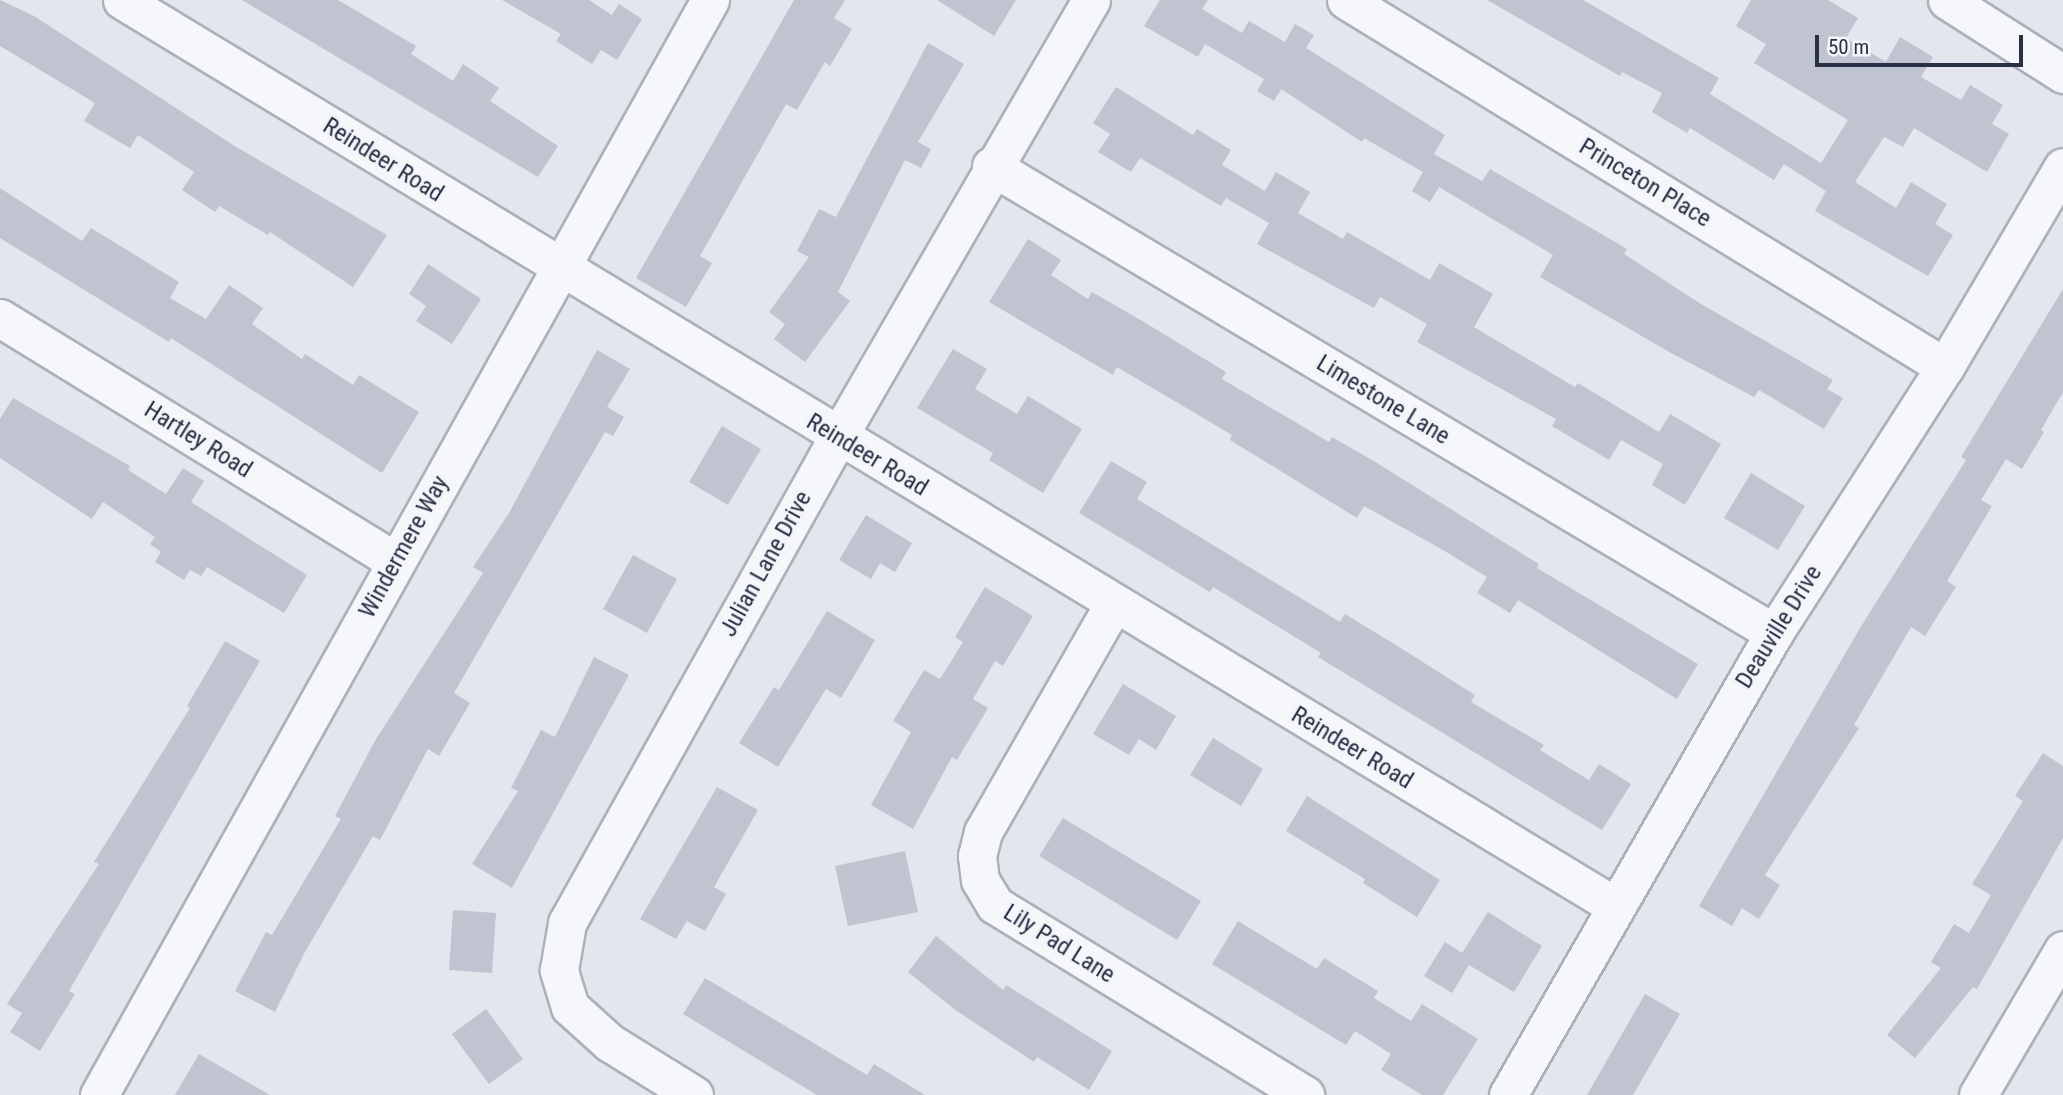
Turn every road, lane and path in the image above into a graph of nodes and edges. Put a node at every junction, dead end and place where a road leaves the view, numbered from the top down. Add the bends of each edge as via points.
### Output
1 (122, 0) edge
2 (710, 0) edge
3 (1091, 0) edge
4 (1346, 0) edge
5 (1947, 0) edge
6 (2063, 74) edge
7 (991, 166) junction
8 (2063, 167) edge
9 (560, 269) junction
10 (0, 318) edge
11 (1945, 367) junction
12 (838, 437) junction
13 (396, 561) junction
14 (1113, 605) junction
15 (1774, 633) junction
16 (1615, 906) junction
17 (2063, 950) edge
18 (99, 1095) edge
19 (694, 1095) edge
20 (1305, 1095) edge
21 (1508, 1095) edge
22 (1978, 1095) edge

1 - 9 street, Reindeer Road
2 - 9 street, Windermere Way
3 - 7 street, Julian Lane Drive
4 - 11 street, Princeton Place
5 - 6 street
7 - 12 street, Julian Lane Drive
7 - 15 street, Limestone Lane
8 - 11 street, Deauville Drive
9 - 12 street, Reindeer Road
9 - 13 street, Windermere Way
10 - 13 street, Hartley Road
11 - 15 street, Deauville Drive
12 - 14 street, Reindeer Road
12 - 19 street, Julian Lane Drive via 575,906 561,946 563,992 584,1023
13 - 18 street, Windermere Way
14 - 16 street, Reindeer Road
14 - 20 street, Lily Pad Lane via 983,832 977,856 980,880 995,905
15 - 16 street, Deauville Drive
16 - 21 street, Deauville Drive
17 - 22 street

